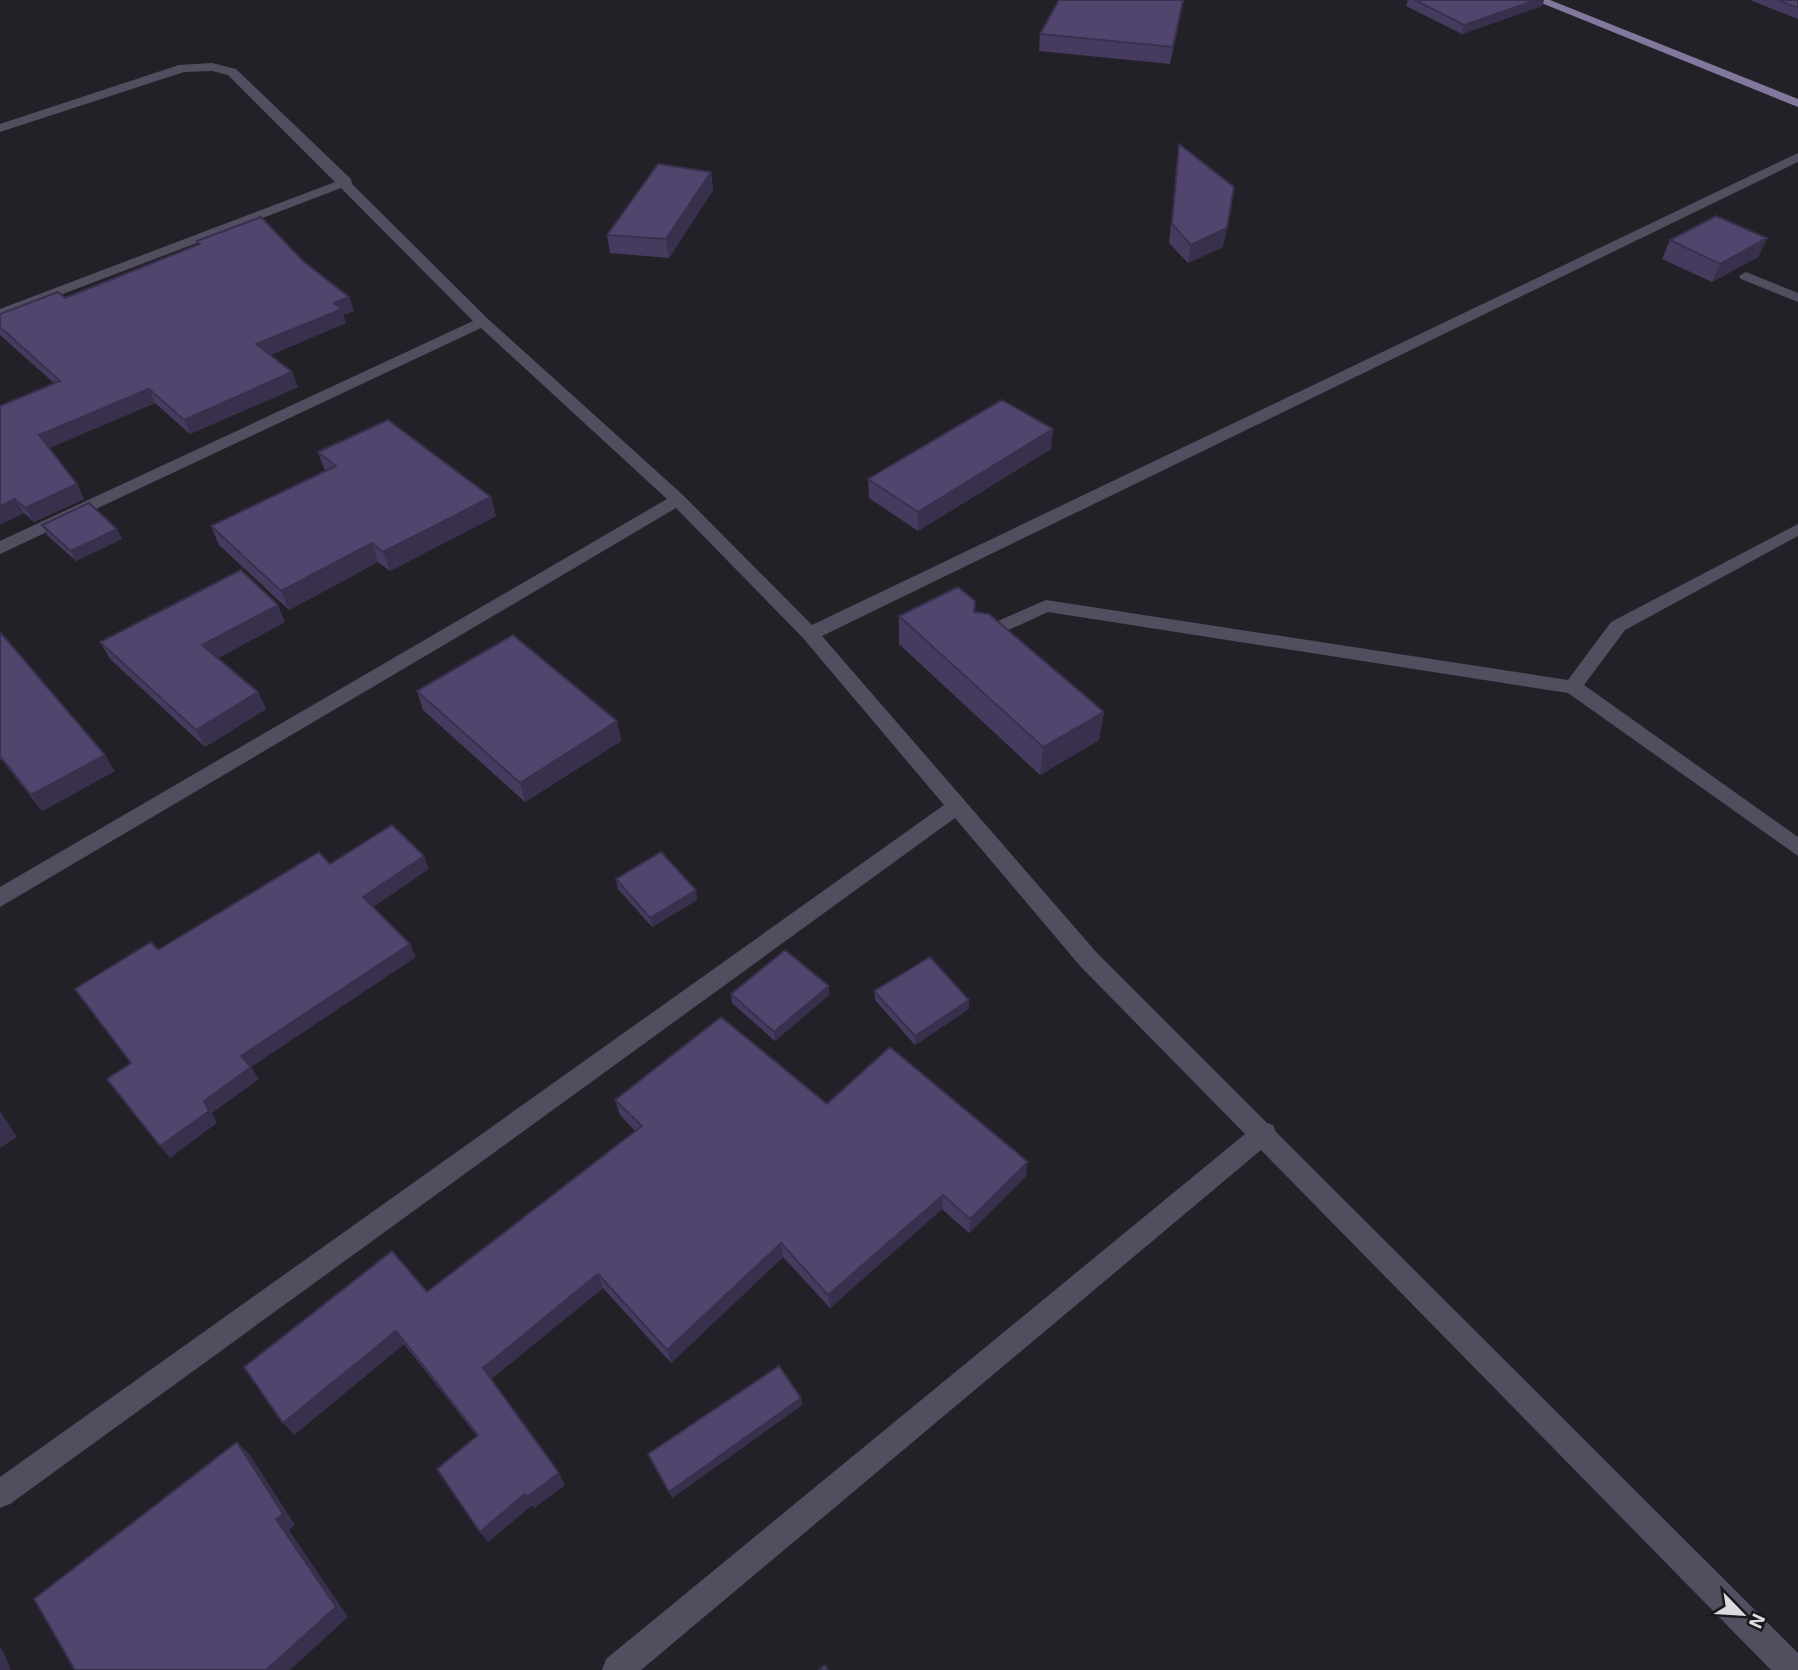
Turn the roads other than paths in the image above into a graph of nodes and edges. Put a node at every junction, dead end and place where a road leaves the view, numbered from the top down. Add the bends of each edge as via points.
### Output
1 (1540, 0) edge
2 (1798, 103) edge
3 (0, 128) edge
4 (1798, 157) edge
5 (346, 182) junction
6 (1746, 276) edge
7 (1798, 298) edge
8 (0, 314) edge
9 (483, 322) junction
10 (678, 500) junction
11 (1798, 529) edge
12 (0, 548) edge
13 (810, 634) junction
14 (982, 635) edge
15 (1573, 687) junction
16 (957, 806) junction
17 (1798, 848) edge
18 (0, 898) edge
19 (1264, 1133) junction
20 (0, 1494) edge
21 (617, 1670) edge
22 (1793, 1670) edge

1 - 2 main road
3 - 5 street via 183,68 212,67 232,72
4 - 13 street
5 - 8 street
5 - 9 street
6 - 7 street
9 - 10 street
9 - 12 street
10 - 13 street
10 - 18 street
11 - 15 street via 1618,626
13 - 16 street
14 - 15 street via 1046,606
15 - 17 street
16 - 19 street via 1089,960
16 - 20 street
19 - 21 street
19 - 22 street

